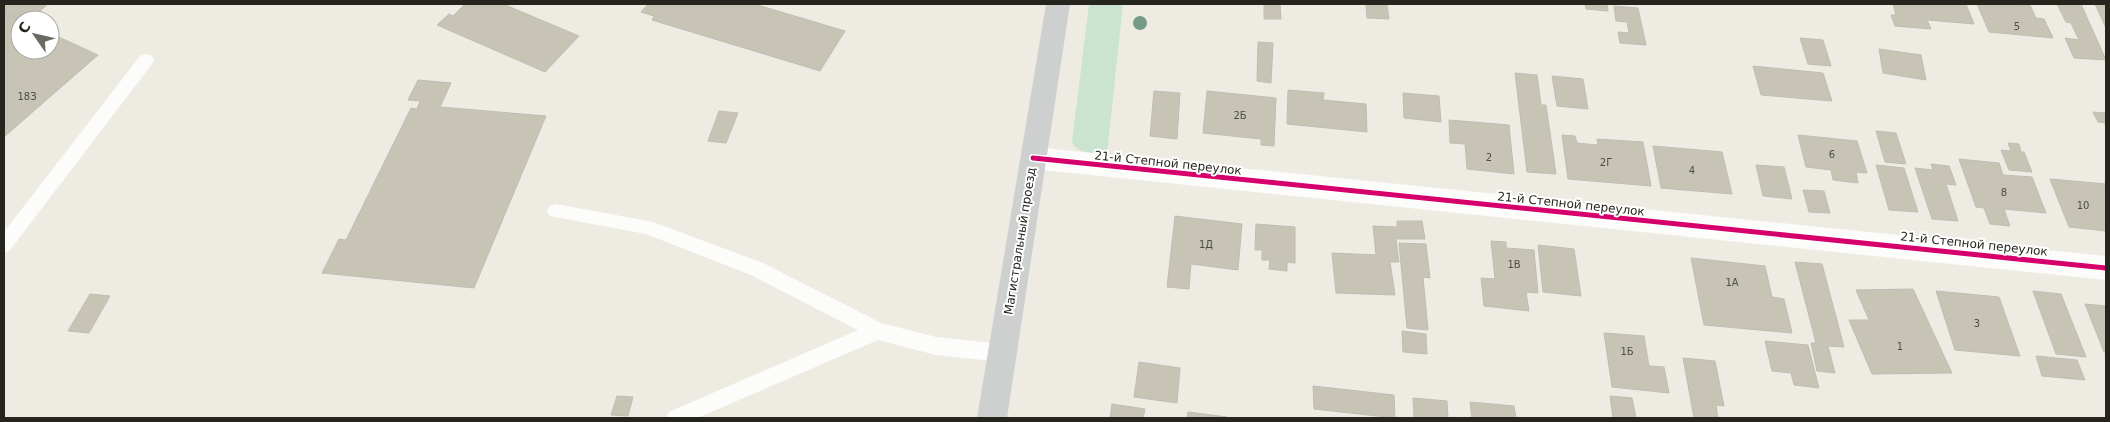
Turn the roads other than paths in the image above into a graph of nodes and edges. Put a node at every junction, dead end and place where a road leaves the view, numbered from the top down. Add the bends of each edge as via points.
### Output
1 (1058, 4) edge
2 (146, 60) dead end
3 (1033, 158) junction
4 (556, 211) dead end
5 (4, 245) edge
6 (2106, 268) edge
7 (877, 331) junction
8 (1002, 353) junction
9 (676, 418) edge
10 (992, 418) edge

1 - 3 main road, Магистральный проезд
2 - 5 lane
3 - 6 street, 21-й Степной переулок
3 - 8 main road, Магистральный проезд
4 - 7 lane via 647,227 756,270
7 - 8 lane via 936,346
7 - 9 lane
8 - 10 main road, Магистральный проезд

